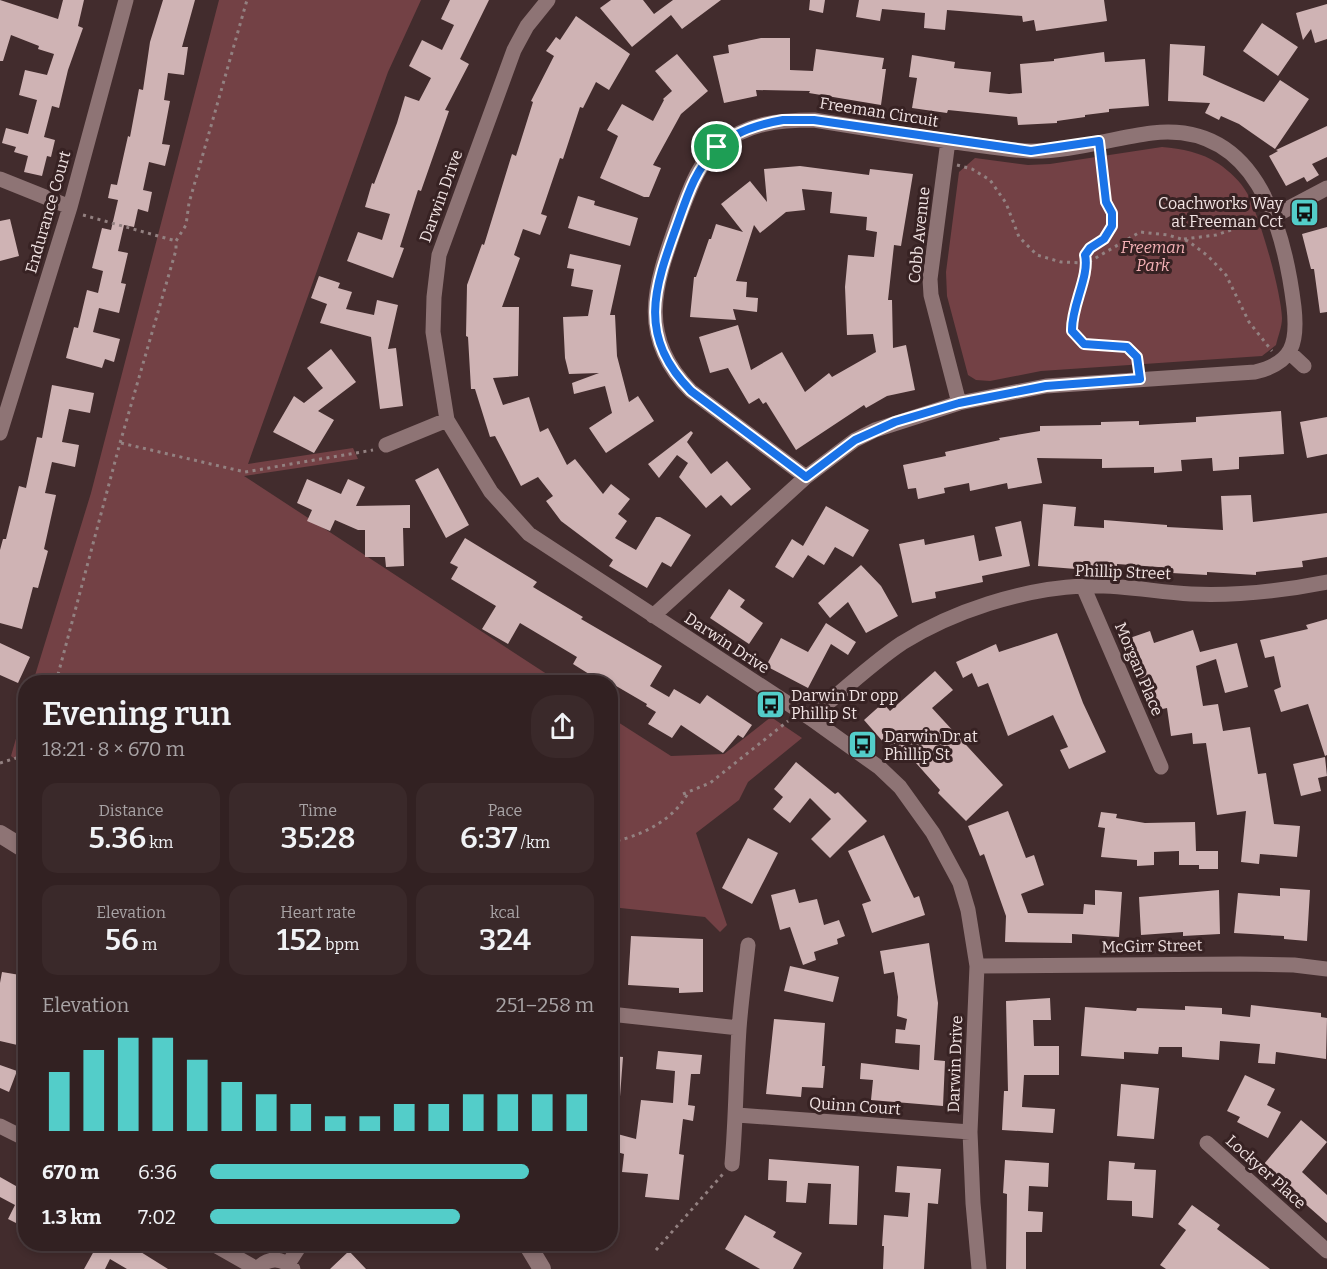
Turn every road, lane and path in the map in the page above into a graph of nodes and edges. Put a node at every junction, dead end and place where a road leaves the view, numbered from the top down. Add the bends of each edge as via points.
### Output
1 (126, 0) edge
2 (247, 0) edge
3 (548, 0) edge
4 (948, 141) junction
5 (1099, 141) junction
6 (946, 161) junction
7 (0, 179) edge
8 (1327, 188) edge
9 (70, 207) junction
10 (1274, 216) junction
11 (1183, 239) junction
12 (176, 241) junction
13 (1087, 263) junction
14 (1285, 357) junction
15 (1304, 366) dead end
16 (1140, 379) junction
17 (959, 403) junction
18 (447, 420) junction
19 (0, 433) edge
20 (120, 443) junction
21 (386, 445) joint
22 (806, 477) junction
23 (1327, 582) edge
24 (1083, 586) junction
25 (652, 616) junction
26 (59, 675) edge
27 (803, 714) junction
28 (18, 757) edge
29 (0, 763) edge
30 (1161, 767) dead end
31 (689, 792) junction
32 (683, 794) dead end
33 (0, 834) edge
34 (618, 841) edge
35 (18, 845) edge
36 (748, 945) dead end
37 (977, 966) junction
38 (1327, 969) edge
39 (618, 1015) edge
40 (739, 1028) junction
41 (737, 1115) junction
42 (0, 1126) edge
43 (970, 1132) junction
44 (18, 1135) edge
45 (1207, 1143) dead end
46 (732, 1164) joint
47 (656, 1250) dead end
48 (225, 1251) edge
49 (298, 1251) edge
50 (531, 1251) edge
51 (1327, 1251) edge
52 (290, 1266) edge
53 (257, 1269) edge
54 (542, 1269) edge
55 (979, 1269) edge

1 - 9 street, Endurance Court
2 - 12 path via 186,225
3 - 18 street, Darwin Drive via 514,50 440,255 433,332
4 - 5 street, Freeman Circuit via 1031,151
4 - 6 street, Cobb Avenue
4 - 22 street, Freeman Circuit via 814,120 783,120 755,125 717,147 693,180 657,284 654,303 658,338 669,363 691,391
5 - 10 street, Freeman Circuit via 1167,132 1207,140 1244,165 1263,191
5 - 13 path via 1112,226 1104,239 1085,255
6 - 13 path via 990,180 1006,203 1019,237 1037,255 1061,262
6 - 17 street, Cobb Avenue via 930,279
7 - 9 street
8 - 10 street
9 - 12 path via 88,218
9 - 19 street, Endurance Court
10 - 11 path via 1216,236
10 - 14 street, Freeman Circuit via 1291,286 1295,323 1294,340
11 - 13 path via 1140,232
11 - 14 path via 1208,256 1226,275 1249,322
12 - 20 path
13 - 16 path via 1074,306 1072,331 1084,344 1127,347 1137,357
14 - 15 street
14 - 16 street via 1270,368 1255,372
16 - 17 street via 1046,386
17 - 22 street via 895,422 855,440
18 - 21 street
18 - 25 street, Darwin Drive via 491,492 521,527
20 - 21 path via 245,472 363,453
20 - 26 path
22 - 25 street
23 - 24 street, Phillip Street via 1283,591 1232,594
24 - 27 street, Phillip Street via 992,603 947,620 901,644
24 - 30 street, Morgan Place
25 - 27 street, Darwin Drive
27 - 31 path via 787,722 710,783
27 - 37 street, Darwin Drive via 879,768 918,810 960,883
28 - 29 path
31 - 32 path
31 - 34 path via 681,807 654,826
33 - 35 main road
36 - 40 street
37 - 38 street, McGirr Street via 1240,964
37 - 43 street, Darwin Drive
39 - 40 street
40 - 41 street
41 - 43 street, Quinn Court
41 - 46 street
42 - 44 street
43 - 55 street, Darwin Drive
45 - 51 street, Lockyer Place
46 - 47 path
48 - 53 street
49 - 52 street
50 - 54 main road
52 - 53 street via 275,1259

